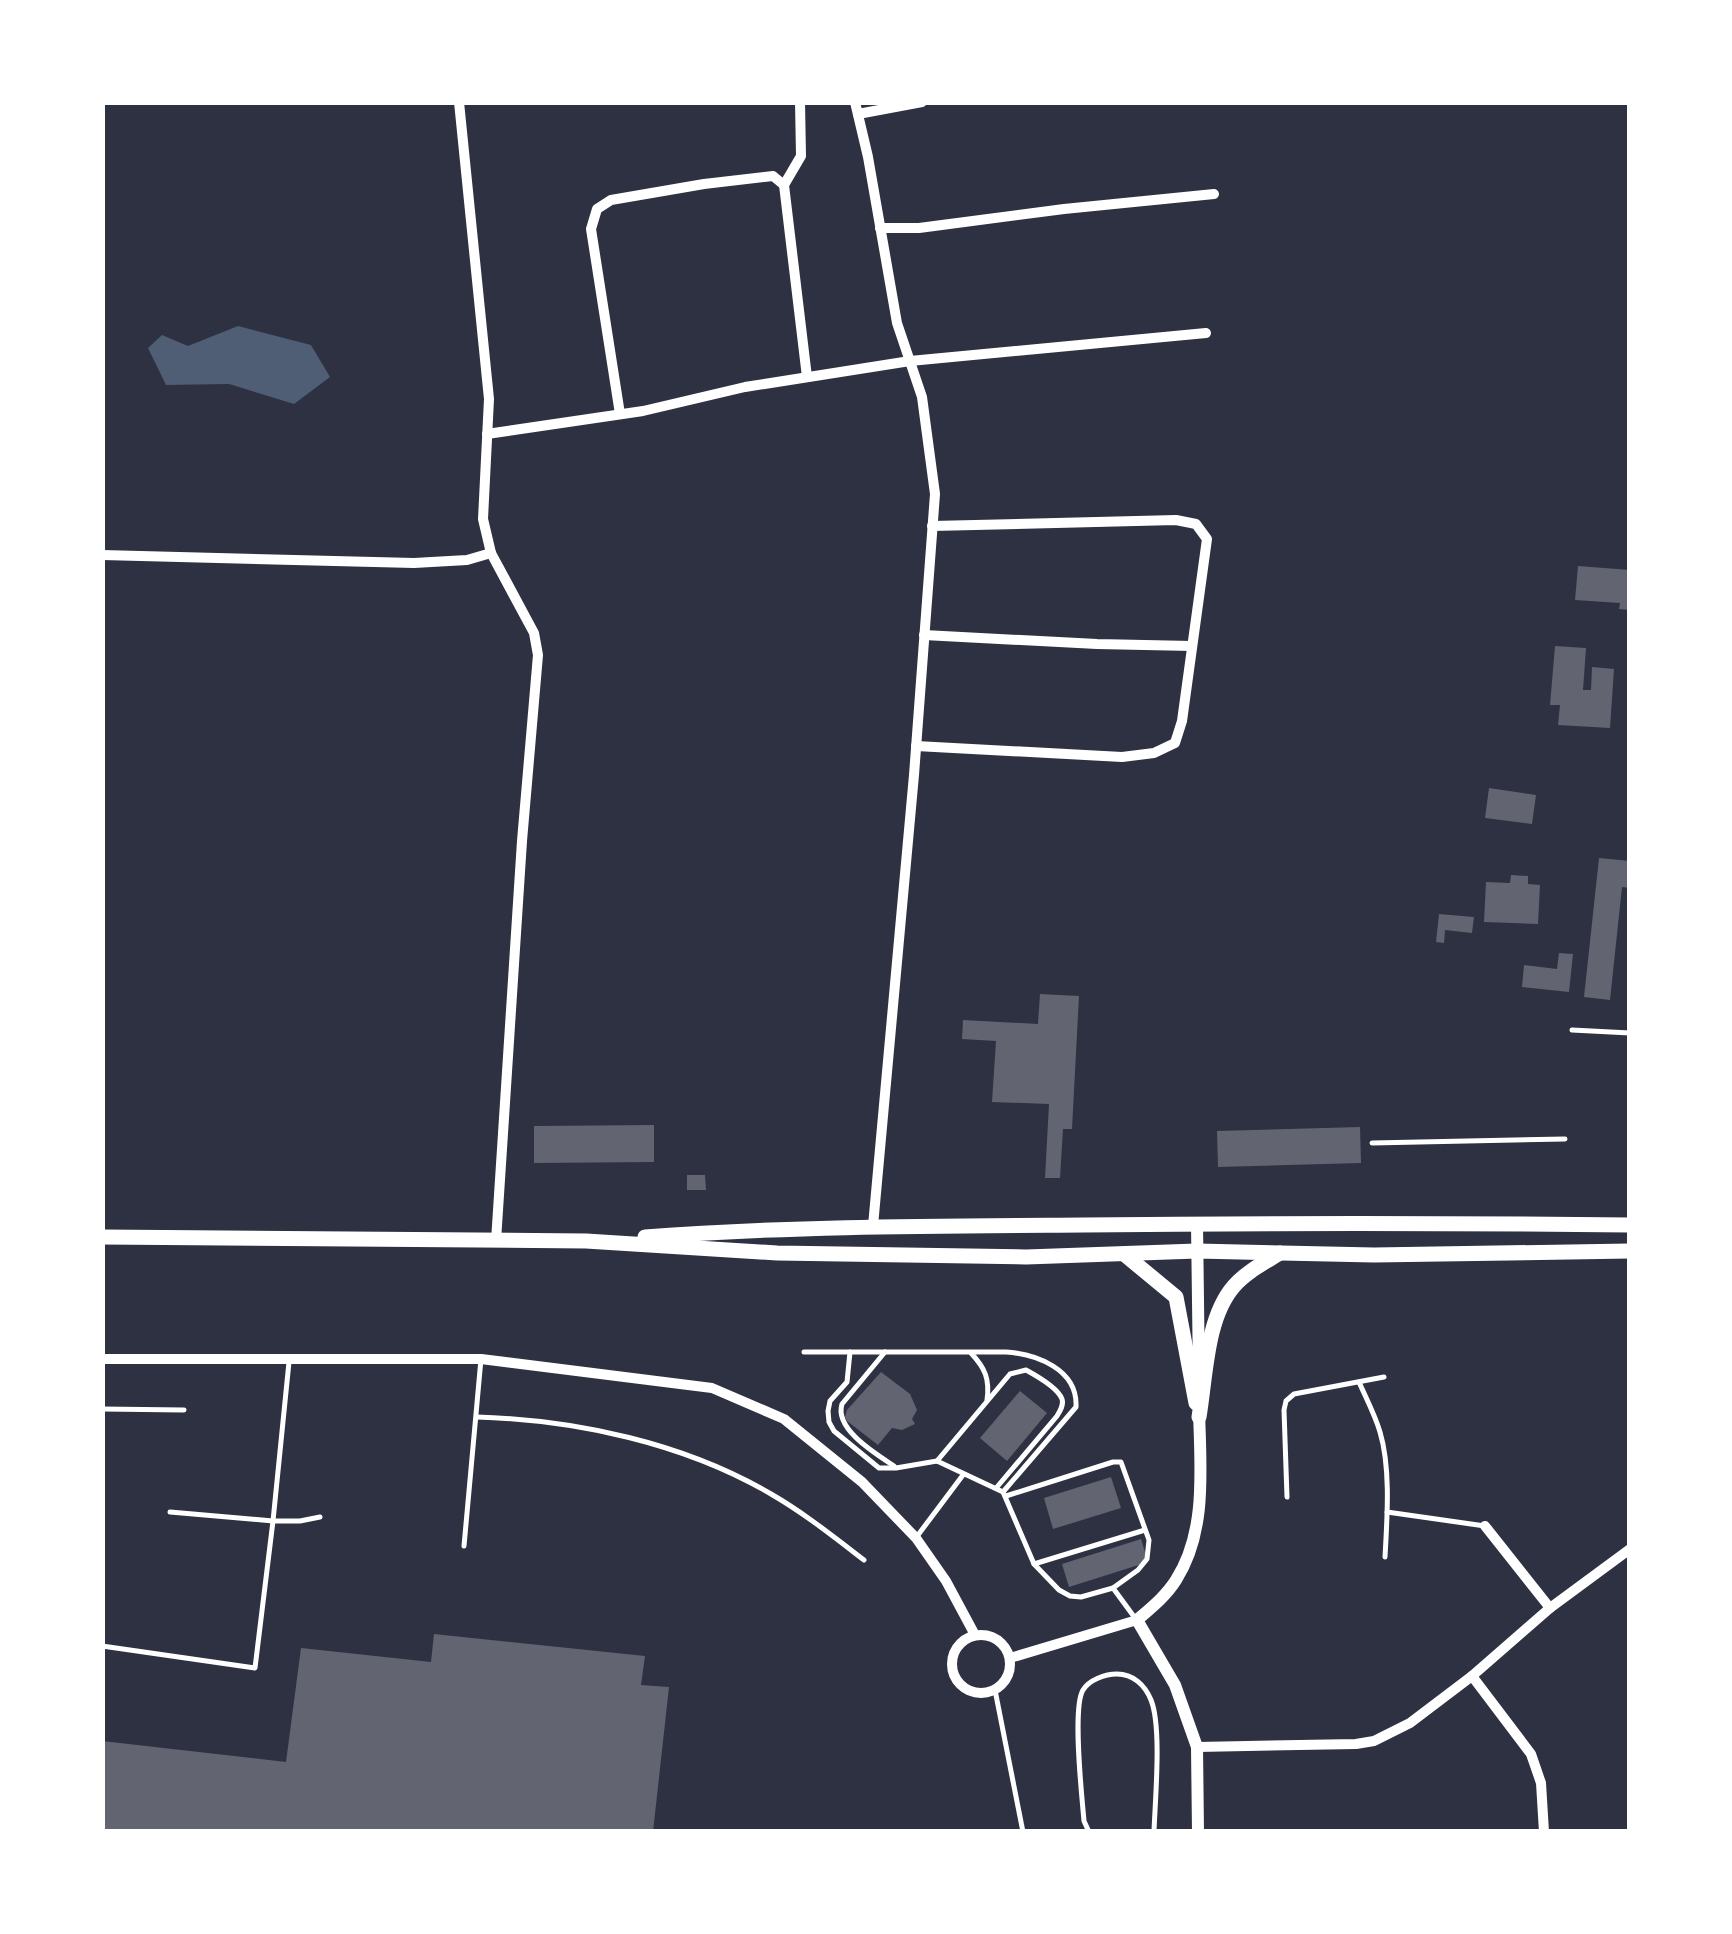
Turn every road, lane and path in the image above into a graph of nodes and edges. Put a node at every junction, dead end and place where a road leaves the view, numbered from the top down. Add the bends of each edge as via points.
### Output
1 (459, 102) edge
2 (800, 102) edge
3 (922, 102) edge
4 (857, 108) edge
5 (784, 185) junction
6 (1214, 194) dead end
7 (880, 228) junction
8 (1206, 333) dead end
9 (910, 361) junction
10 (807, 377) junction
11 (620, 414) junction
12 (486, 434) junction
13 (932, 526) junction
14 (492, 552) junction
15 (102, 555) edge
16 (924, 634) junction
17 (1192, 646) junction
18 (916, 746) junction
19 (1572, 1030) dead end
20 (1630, 1032) edge
21 (1565, 1139) dead end
22 (1372, 1143) dead end
23 (1197, 1224) junction
24 (1630, 1224) edge
25 (872, 1226) junction
26 (107, 1236) edge
27 (496, 1241) junction
28 (586, 1242) junction
29 (1197, 1251) junction
30 (1630, 1251) edge
31 (1280, 1253) junction
32 (1124, 1254) junction
33 (804, 1352) dead end
34 (850, 1352) junction
35 (885, 1352) junction
36 (971, 1353) junction
37 (102, 1359) edge
38 (290, 1359) junction
39 (481, 1359) junction
40 (1384, 1377) dead end
41 (1359, 1382) junction
42 (987, 1402) junction
43 (102, 1409) edge
44 (184, 1410) dead end
45 (477, 1416) junction
46 (1199, 1417) junction
47 (937, 1461) junction
48 (896, 1468) junction
49 (963, 1474) junction
50 (1002, 1492) junction
51 (1288, 1497) dead end
52 (170, 1512) dead end
53 (1387, 1512) junction
54 (320, 1518) dead end
55 (273, 1521) junction
56 (1484, 1526) joint
57 (1145, 1530) junction
58 (916, 1538) junction
59 (464, 1546) dead end
60 (1630, 1550) edge
61 (1385, 1557) dead end
62 (864, 1560) dead end
63 (1034, 1564) junction
64 (1113, 1588) junction
65 (1550, 1608) junction
66 (1138, 1620) junction
67 (975, 1635) junction
68 (102, 1646) edge
69 (1010, 1658) junction
70 (1472, 1676) junction
71 (995, 1690) junction
72 (1198, 1747) junction
73 (1023, 1832) edge
74 (1090, 1832) edge
75 (1154, 1832) edge
76 (1198, 1832) edge
77 (1544, 1832) edge

1 - 12 street via 489,399
2 - 5 street via 801,156
3 - 4 street
4 - 7 street
5 - 10 street
5 - 11 street via 773,176 704,184 597,208 591,229
6 - 7 street
7 - 9 street
8 - 9 street
9 - 10 street
9 - 13 street via 922,397 935,494
10 - 11 street
11 - 12 street
12 - 14 street via 484,519
13 - 16 street
13 - 17 street via 1196,524 1206,538
14 - 15 street via 414,563
14 - 27 street via 530,622 538,656
16 - 17 street
16 - 18 street
17 - 18 street via 1175,742 1154,753
18 - 25 street
19 - 20 lane
21 - 22 lane
23 - 24 main road
23 - 25 main road
23 - 29 street
25 - 28 main road
26 - 27 main road
27 - 28 main road
28 - 32 main road via 796,1253
29 - 31 main road
29 - 32 main road
29 - 46 street
30 - 31 main road
31 - 46 main road via 1236,1283 1219,1306
32 - 46 main road via 1176,1297
33 - 34 lane
34 - 35 lane
34 - 48 lane via 847,1382 830,1401 829,1422 880,1468
35 - 36 lane
35 - 48 lane via 840,1411 854,1436
36 - 42 lane via 986,1374
36 - 50 lane via 1042,1358 1076,1399 1071,1415
37 - 38 street
38 - 39 street
38 - 55 lane
39 - 45 lane
39 - 58 street via 712,1388 784,1419 862,1482
40 - 41 lane
41 - 51 lane via 1286,1401
41 - 53 lane via 1381,1434
42 - 47 lane
42 - 50 lane via 1010,1374 1026,1370 1063,1402
43 - 44 lane
45 - 59 lane
45 - 62 lane via 544,1421 670,1450 769,1493
46 - 66 street via 1199,1511 1192,1546 1163,1598
47 - 48 lane
47 - 49 lane
49 - 50 lane
49 - 58 lane
50 - 57 lane via 1118,1461
50 - 63 lane
52 - 55 lane
53 - 56 lane
53 - 61 lane
54 - 55 lane
55 - 68 lane via 254,1668
56 - 65 street
57 - 63 lane
57 - 64 lane via 1148,1559
58 - 67 street
60 - 65 street
63 - 64 lane via 1070,1596
64 - 66 lane
65 - 70 street
66 - 69 street
66 - 72 street via 1176,1685
67 - 69 street via 993,1637
67 - 71 street via 958,1646 954,1674 966,1689
69 - 71 street via 1008,1676
70 - 72 street via 1374,1741
70 - 77 street via 1531,1754
71 - 73 lane
72 - 76 street
74 - 75 lane via 1084,1822 1079,1704 1083,1690 1114,1674 1131,1676 1152,1702

